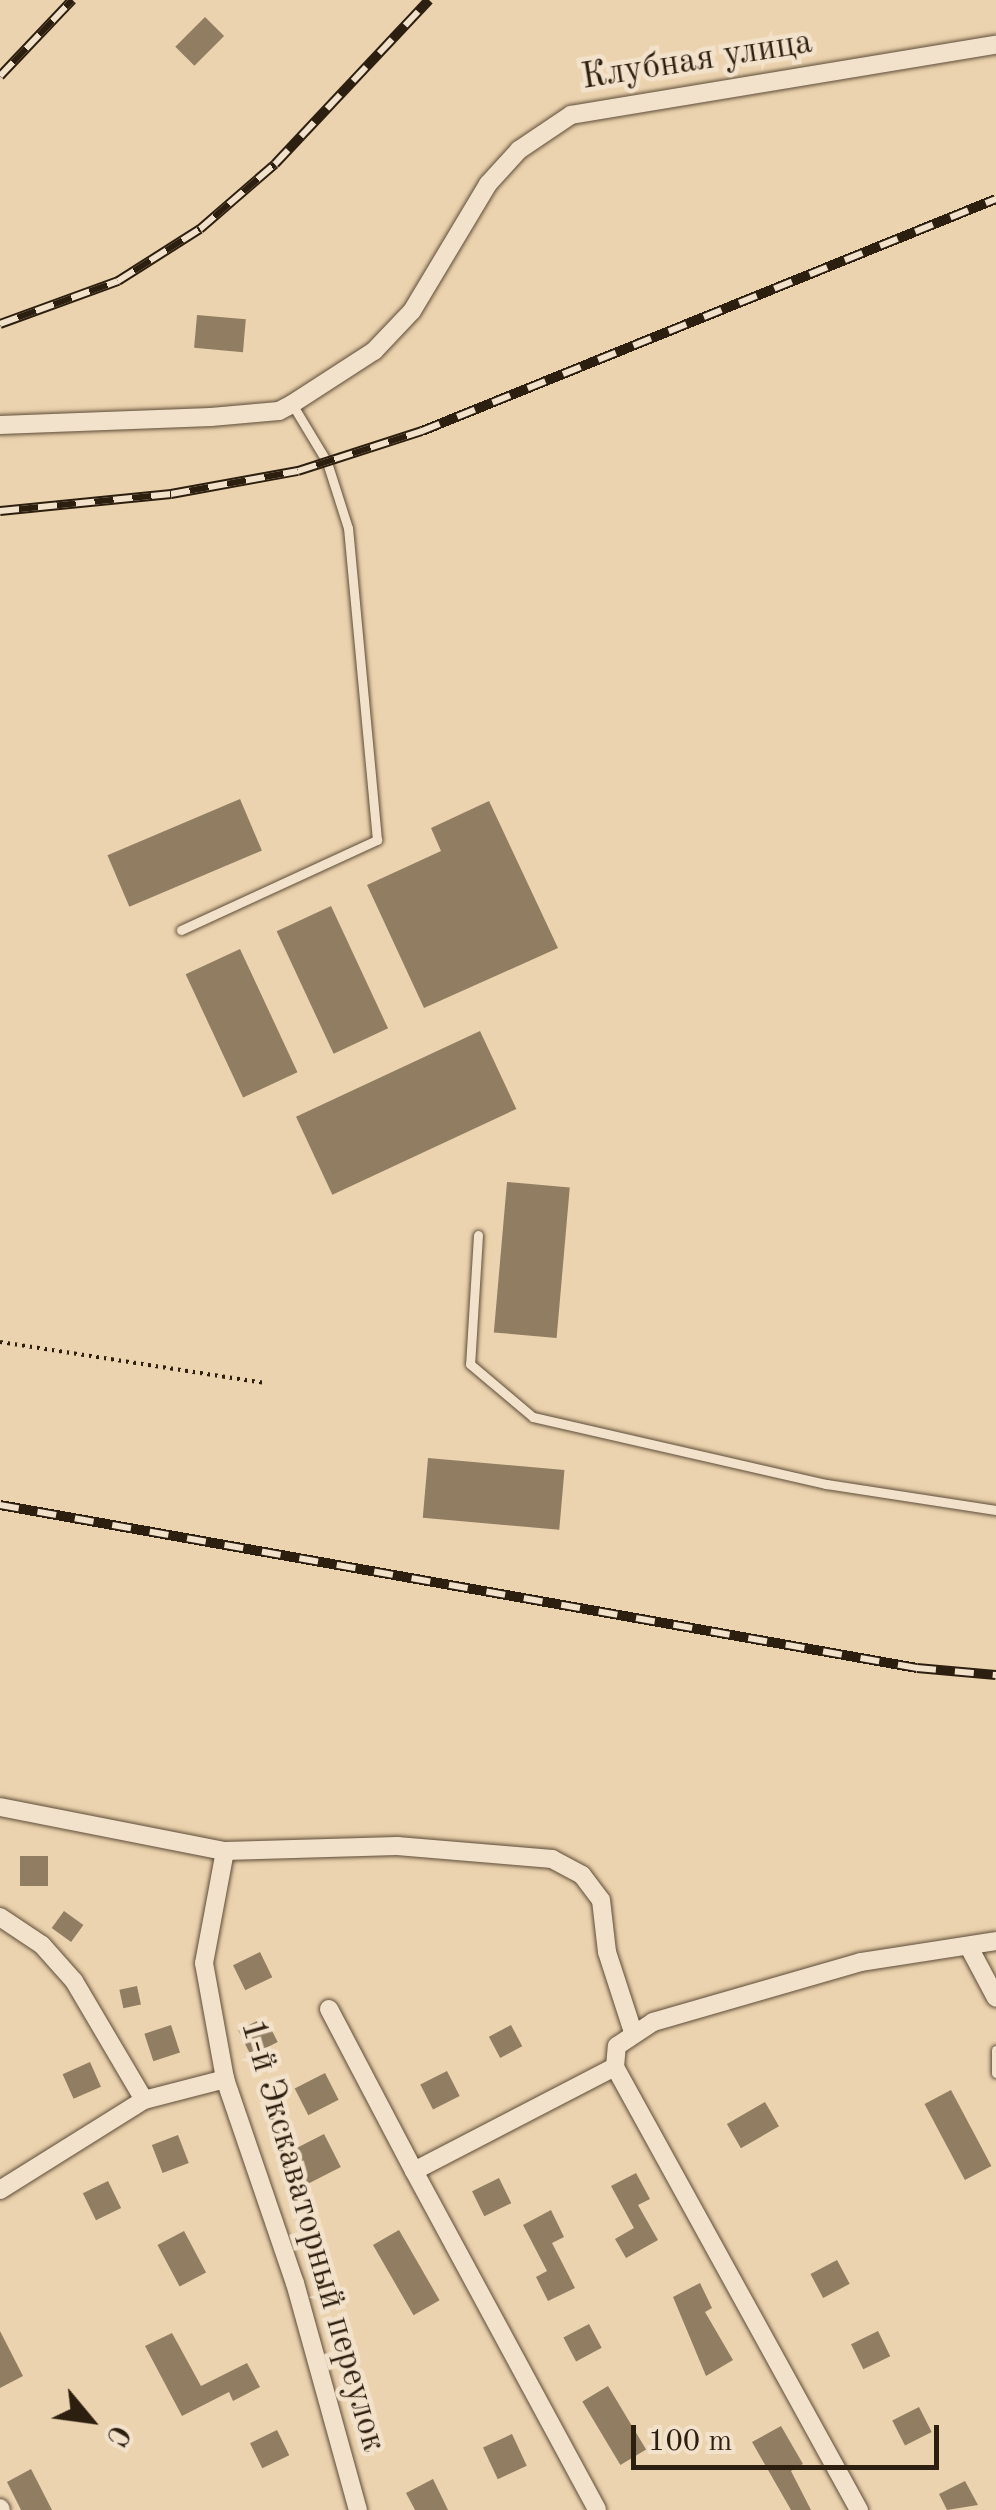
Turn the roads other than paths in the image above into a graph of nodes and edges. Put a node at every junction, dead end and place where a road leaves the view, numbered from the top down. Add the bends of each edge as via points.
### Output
1 (996, 45) edge
2 (292, 404) junction
3 (0, 425) edge
4 (181, 930) dead end
5 (478, 1235) dead end
6 (996, 1510) edge
7 (0, 1807) edge
8 (225, 1851) junction
9 (0, 1917) edge
10 (996, 1941) edge
11 (970, 1949) junction
12 (996, 1998) edge
13 (329, 2009) dead end
14 (633, 2032) junction
15 (996, 2050) edge
16 (615, 2067) junction
17 (996, 2073) edge
18 (226, 2080) junction
19 (144, 2100) junction
20 (414, 2171) junction
21 (0, 2190) edge
22 (358, 2510) edge
23 (597, 2510) edge
24 (859, 2510) edge

1 - 2 street, Клубная улица via 571,115 520,150 488,184 412,311 374,351
2 - 3 street, Клубная улица via 228,415
2 - 4 lane via 327,462 348,528 378,840
5 - 6 lane via 470,1364 532,1416 826,1484
7 - 8 street
8 - 14 street via 396,1846 552,1859 582,1875 601,1900 607,1952
8 - 18 street, 1-й Экскаваторный переулок via 204,1963
9 - 19 street via 42,1946 74,1981
10 - 11 street
11 - 12 street
11 - 14 street via 861,1962
13 - 20 street
14 - 16 street via 618,2046
15 - 17 lane
16 - 20 street
16 - 24 street
18 - 19 street
18 - 22 street, 1-й Экскаваторный переулок via 294,2283
19 - 21 street
20 - 23 street

